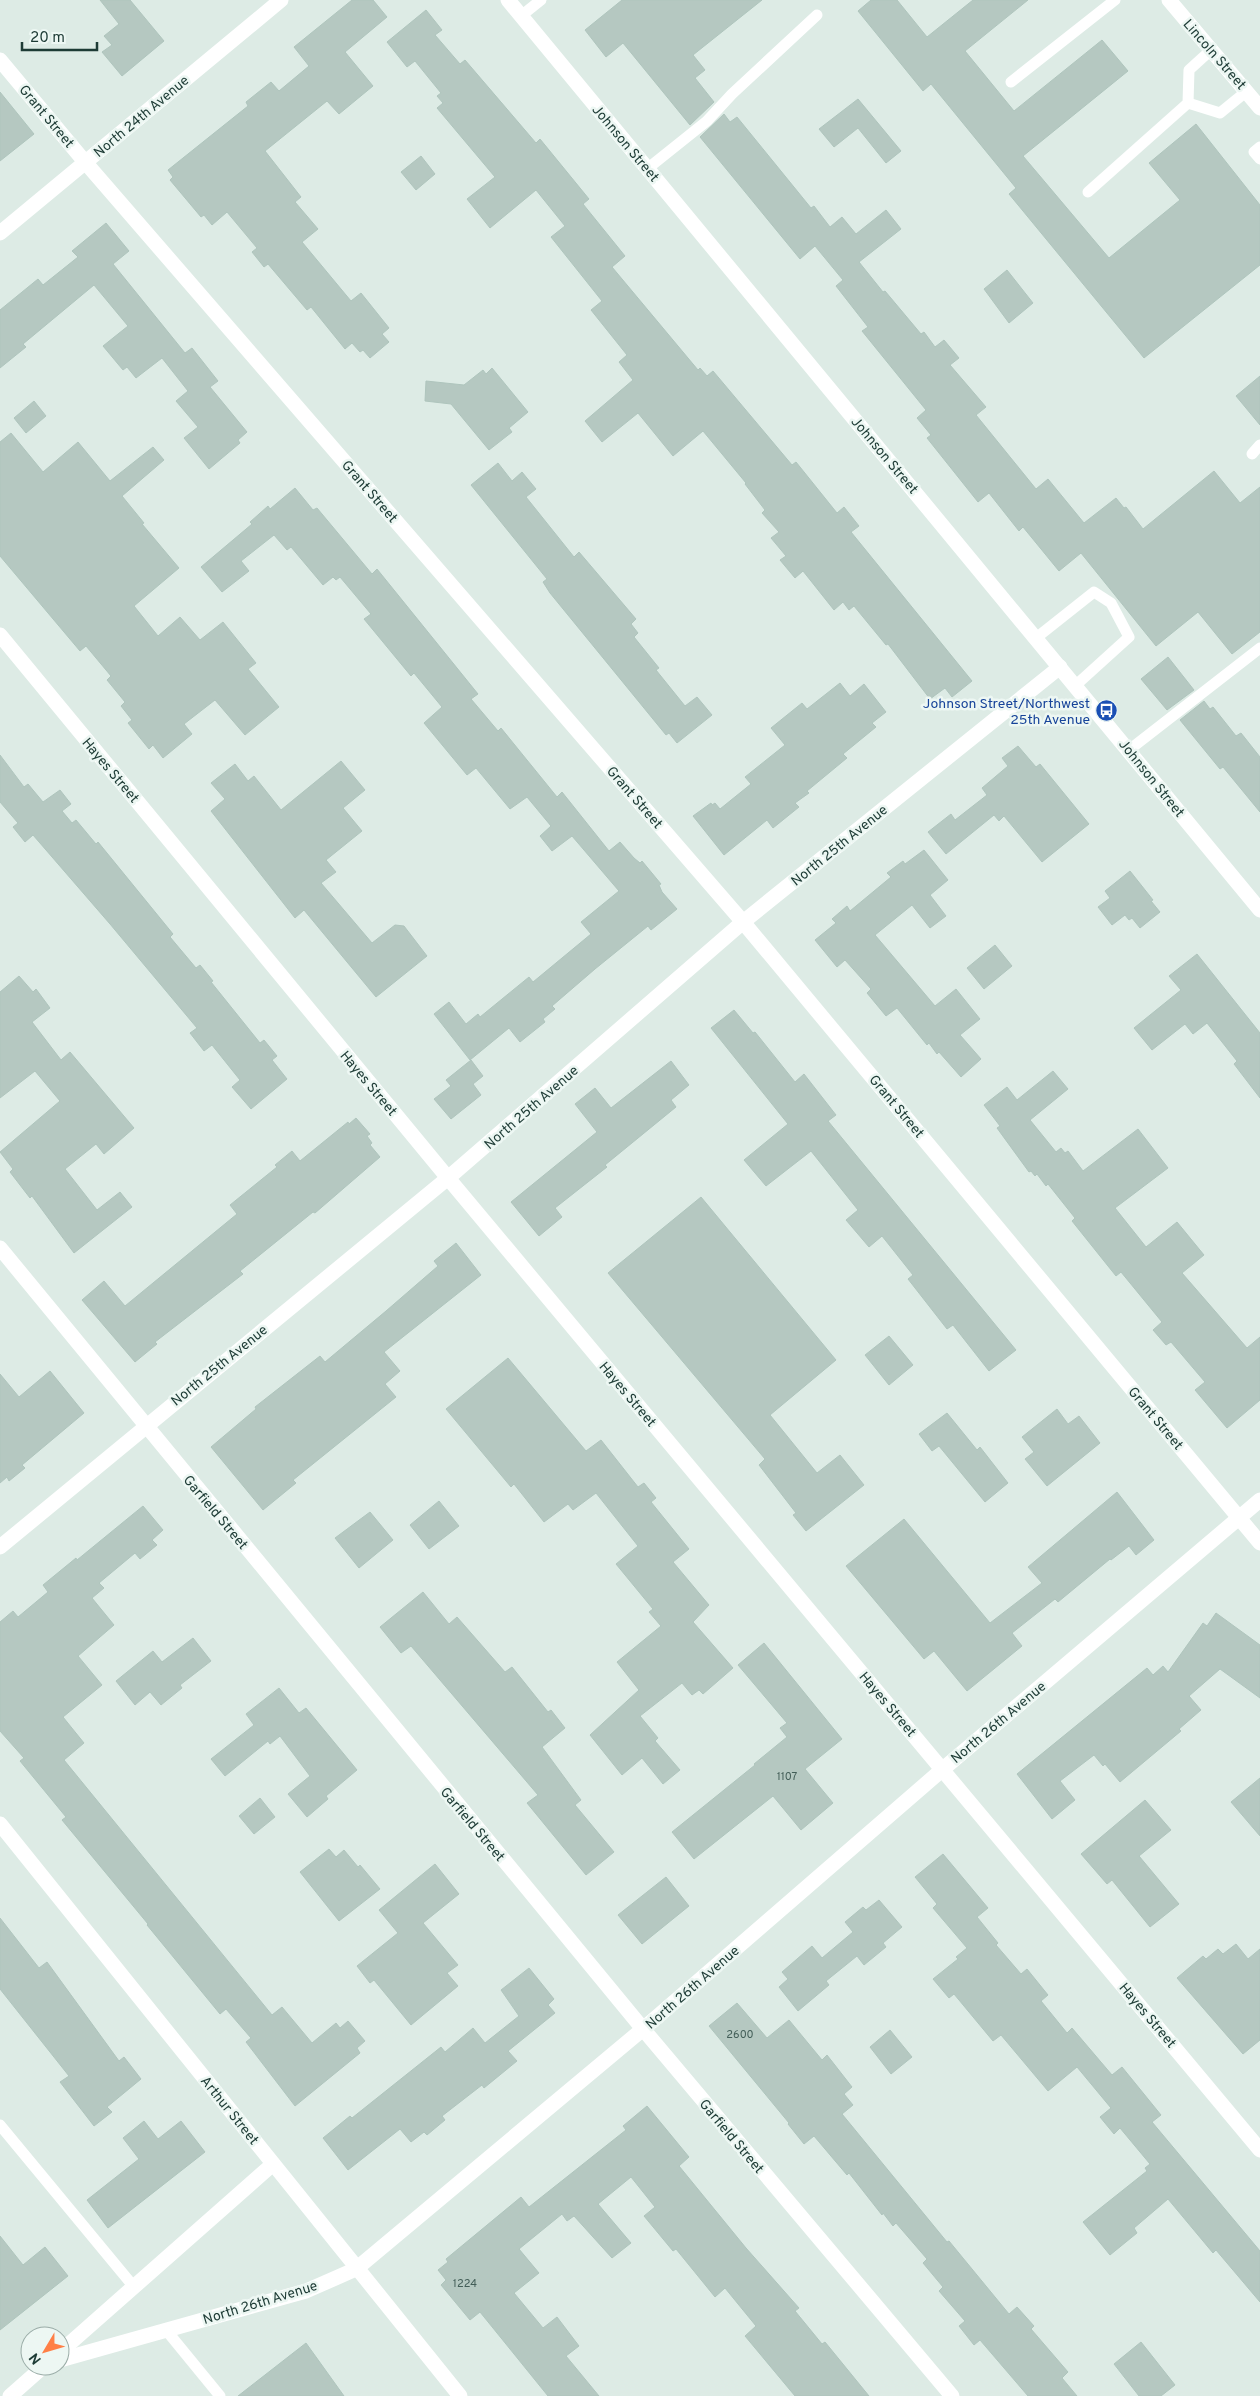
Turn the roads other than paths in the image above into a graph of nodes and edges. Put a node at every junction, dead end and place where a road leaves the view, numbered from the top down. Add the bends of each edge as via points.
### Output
1 (281, 0) edge
2 (508, 0) edge
3 (541, 0) edge
4 (1115, 0) edge
5 (1169, 0) edge
6 (817, 15) dead end
7 (522, 16) junction
8 (1211, 50) junction
9 (0, 60) edge
10 (1011, 82) dead end
11 (1247, 91) junction
12 (1188, 103) junction
13 (1260, 108) edge
14 (1260, 147) edge
15 (1260, 159) edge
16 (85, 162) junction
17 (647, 168) junction
18 (1088, 192) dead end
19 (0, 233) edge
20 (1260, 445) edge
21 (1252, 454) dead end
22 (0, 635) edge
23 (1036, 638) junction
24 (1260, 648) edge
25 (1060, 667) junction
26 (1076, 685) junction
27 (1129, 750) junction
28 (1260, 910) edge
29 (743, 922) junction
30 (448, 1178) junction
31 (0, 1248) edge
32 (145, 1426) junction
33 (1260, 1500) edge
34 (1239, 1517) junction
35 (1260, 1543) edge
36 (0, 1546) edge
37 (943, 1769) junction
38 (0, 1824) edge
39 (643, 2029) junction
40 (0, 2125) edge
41 (1260, 2150) edge
42 (273, 2164) junction
43 (356, 2269) junction
44 (134, 2288) junction
45 (166, 2330) junction
46 (70, 2343) edge
47 (70, 2357) edge
48 (33, 2376) edge
49 (10, 2396) edge
50 (220, 2396) edge
51 (460, 2396) edge
52 (952, 2396) edge

1 - 16 street, North 24th Avenue
2 - 7 street, Johnson Street
3 - 7 lane
4 - 10 lane
5 - 8 street, Lincoln Street
6 - 17 lane via 707,121
7 - 17 street, Johnson Street
8 - 11 street, Lincoln Street
8 - 12 lane via 1189,70
9 - 16 street, Grant Street
11 - 12 lane via 1220,113
11 - 13 street, Lincoln Street
12 - 18 lane
14 - 15 lane via 1254,152
16 - 19 street, North 24th Avenue
16 - 29 street, Grant Street
17 - 23 street, Johnson Street
20 - 21 lane
22 - 30 street, Hayes Street
23 - 25 street, Johnson Street
23 - 26 lane via 1094,592 1111,604 1129,637
24 - 27 lane
25 - 26 street, Johnson Street
25 - 29 street, North 25th Avenue
26 - 27 street, Johnson Street
27 - 28 street, Johnson Street
29 - 30 street, North 25th Avenue
29 - 34 street, Grant Street
30 - 32 street, North 25th Avenue
30 - 37 street, Hayes Street
31 - 32 street, Garfield Street
32 - 36 street, North 25th Avenue
32 - 39 street, Garfield Street
33 - 34 street, North 26th Avenue
34 - 35 street, Grant Street
34 - 37 street, North 26th Avenue
37 - 39 street, North 26th Avenue
37 - 41 street, Hayes Street
38 - 42 street, Arthur Street
39 - 43 street, North 26th Avenue
39 - 52 street, Garfield Street
40 - 44 lane
42 - 43 street, Arthur Street
42 - 44 street
43 - 45 street, North 26th Avenue via 306,2291
43 - 51 street, Arthur Street
44 - 46 street
45 - 47 street, North 26th Avenue
45 - 50 lane
48 - 49 street

